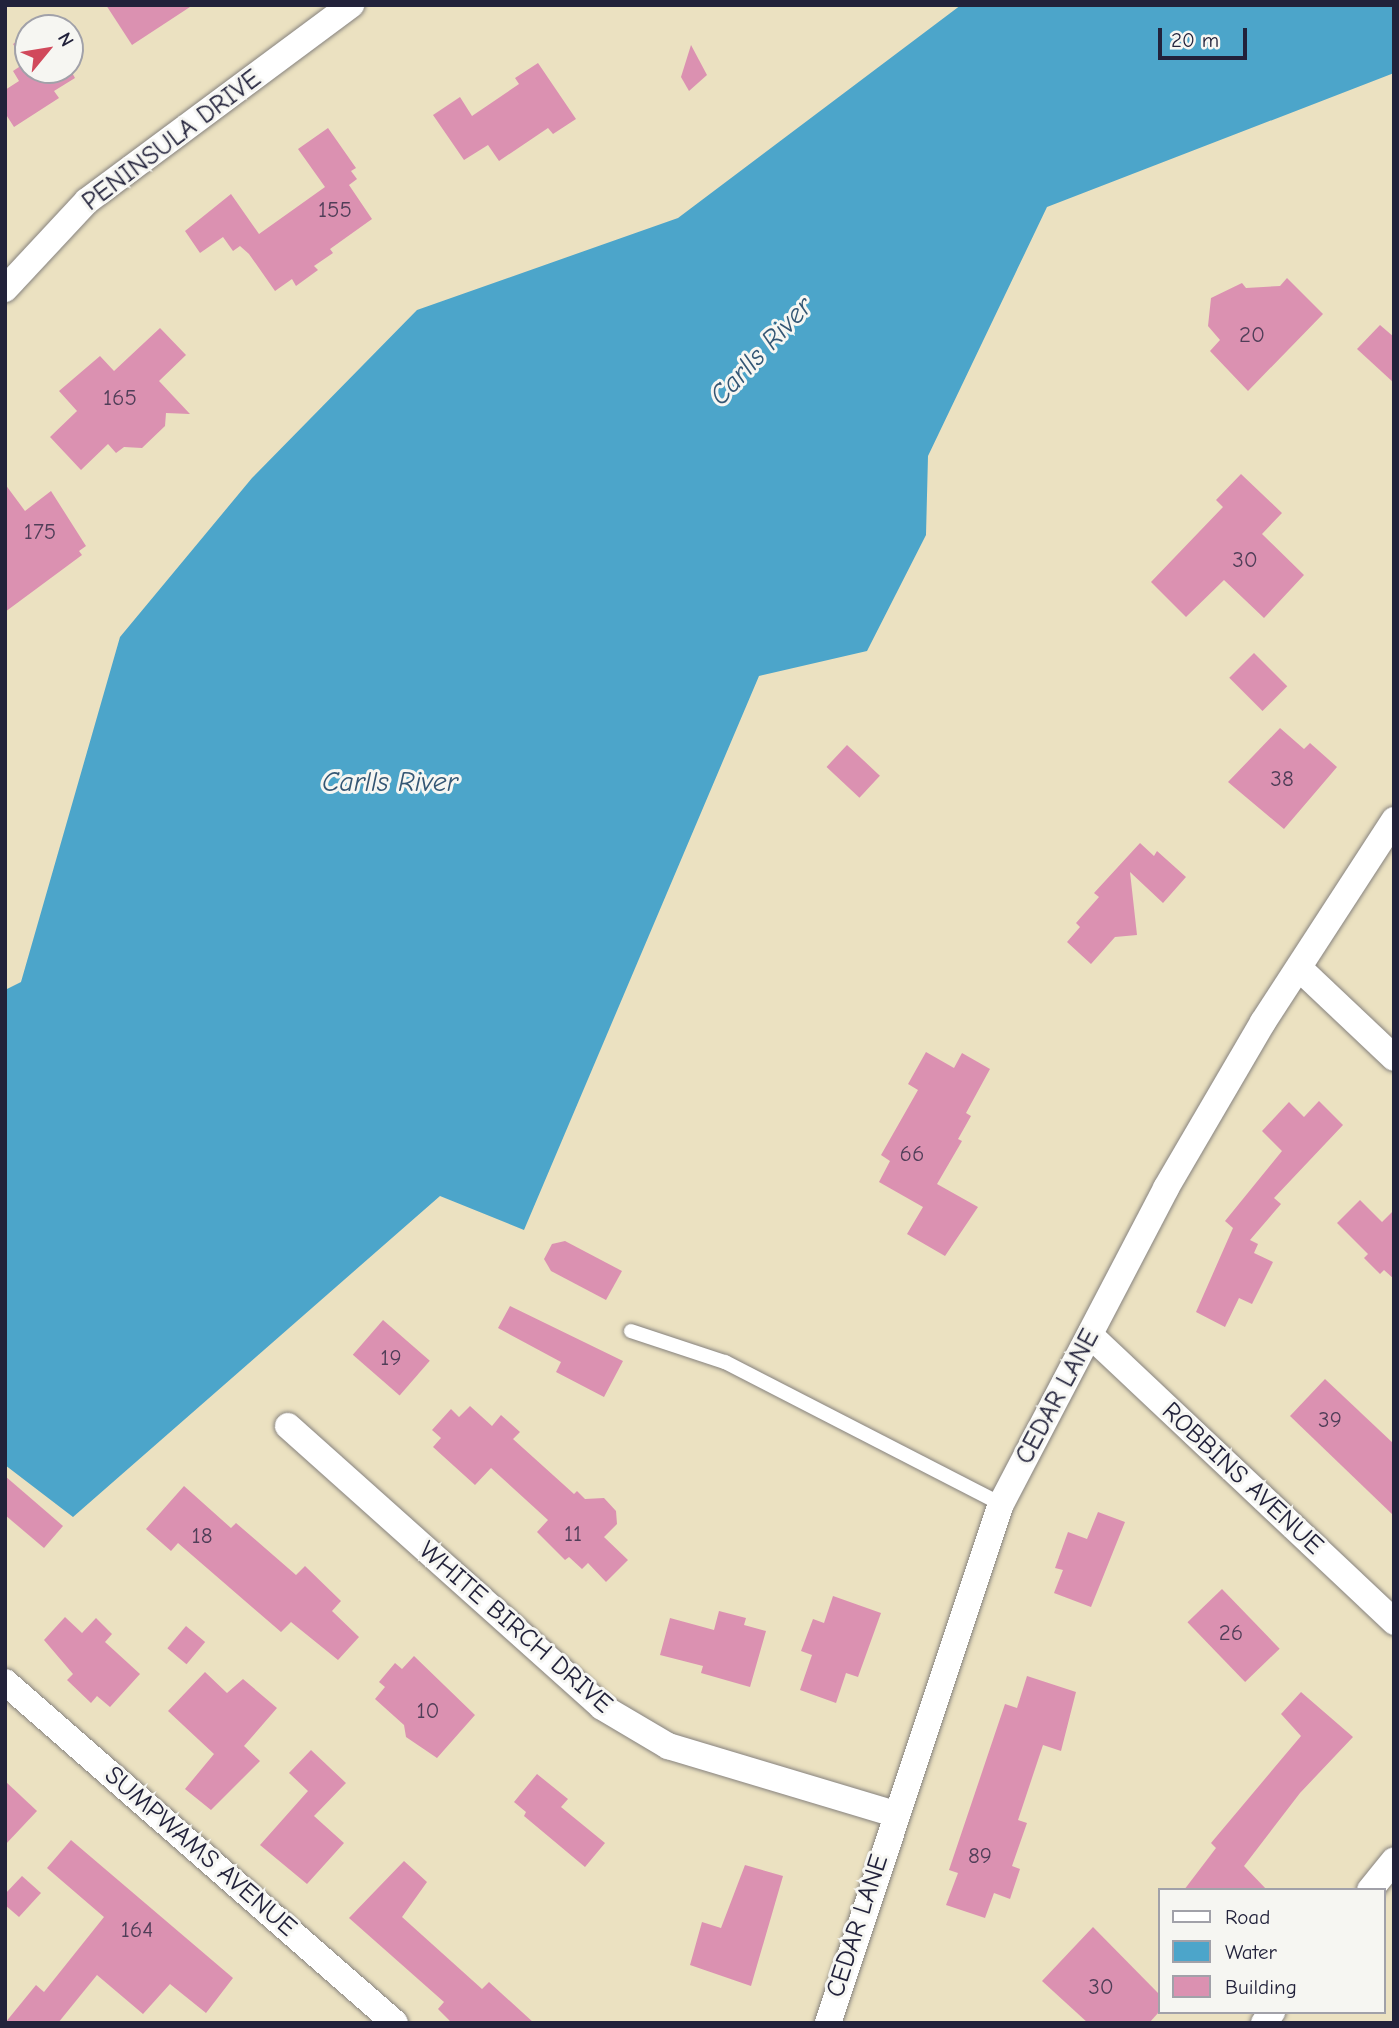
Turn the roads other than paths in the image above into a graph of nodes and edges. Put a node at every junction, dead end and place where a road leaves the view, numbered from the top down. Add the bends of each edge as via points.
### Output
1 (351, 5) edge
2 (5, 289) edge
3 (1394, 820) edge
4 (1300, 969) junction
5 (1394, 1058) edge
6 (631, 1331) dead end
7 (1091, 1336) junction
8 (288, 1426) dead end
9 (1001, 1504) junction
10 (1394, 1622) edge
11 (5, 1682) edge
12 (894, 1814) junction
13 (1394, 1860) edge
14 (1372, 1888) edge
15 (395, 2023) edge
16 (828, 2023) edge

1 - 2 street, PENINSULA DRIVE via 88,201
3 - 4 street, CEDAR LANE
4 - 5 street
4 - 7 street, CEDAR LANE via 1166,1188
6 - 9 lane via 725,1362
7 - 9 street, CEDAR LANE
7 - 10 street, ROBBINS AVENUE
8 - 12 street, WHITE BIRCH DRIVE via 602,1707 668,1746
9 - 12 street, CEDAR LANE via 926,1733
11 - 15 street, SUMPWAMS AVENUE
12 - 16 street, CEDAR LANE
13 - 14 street

